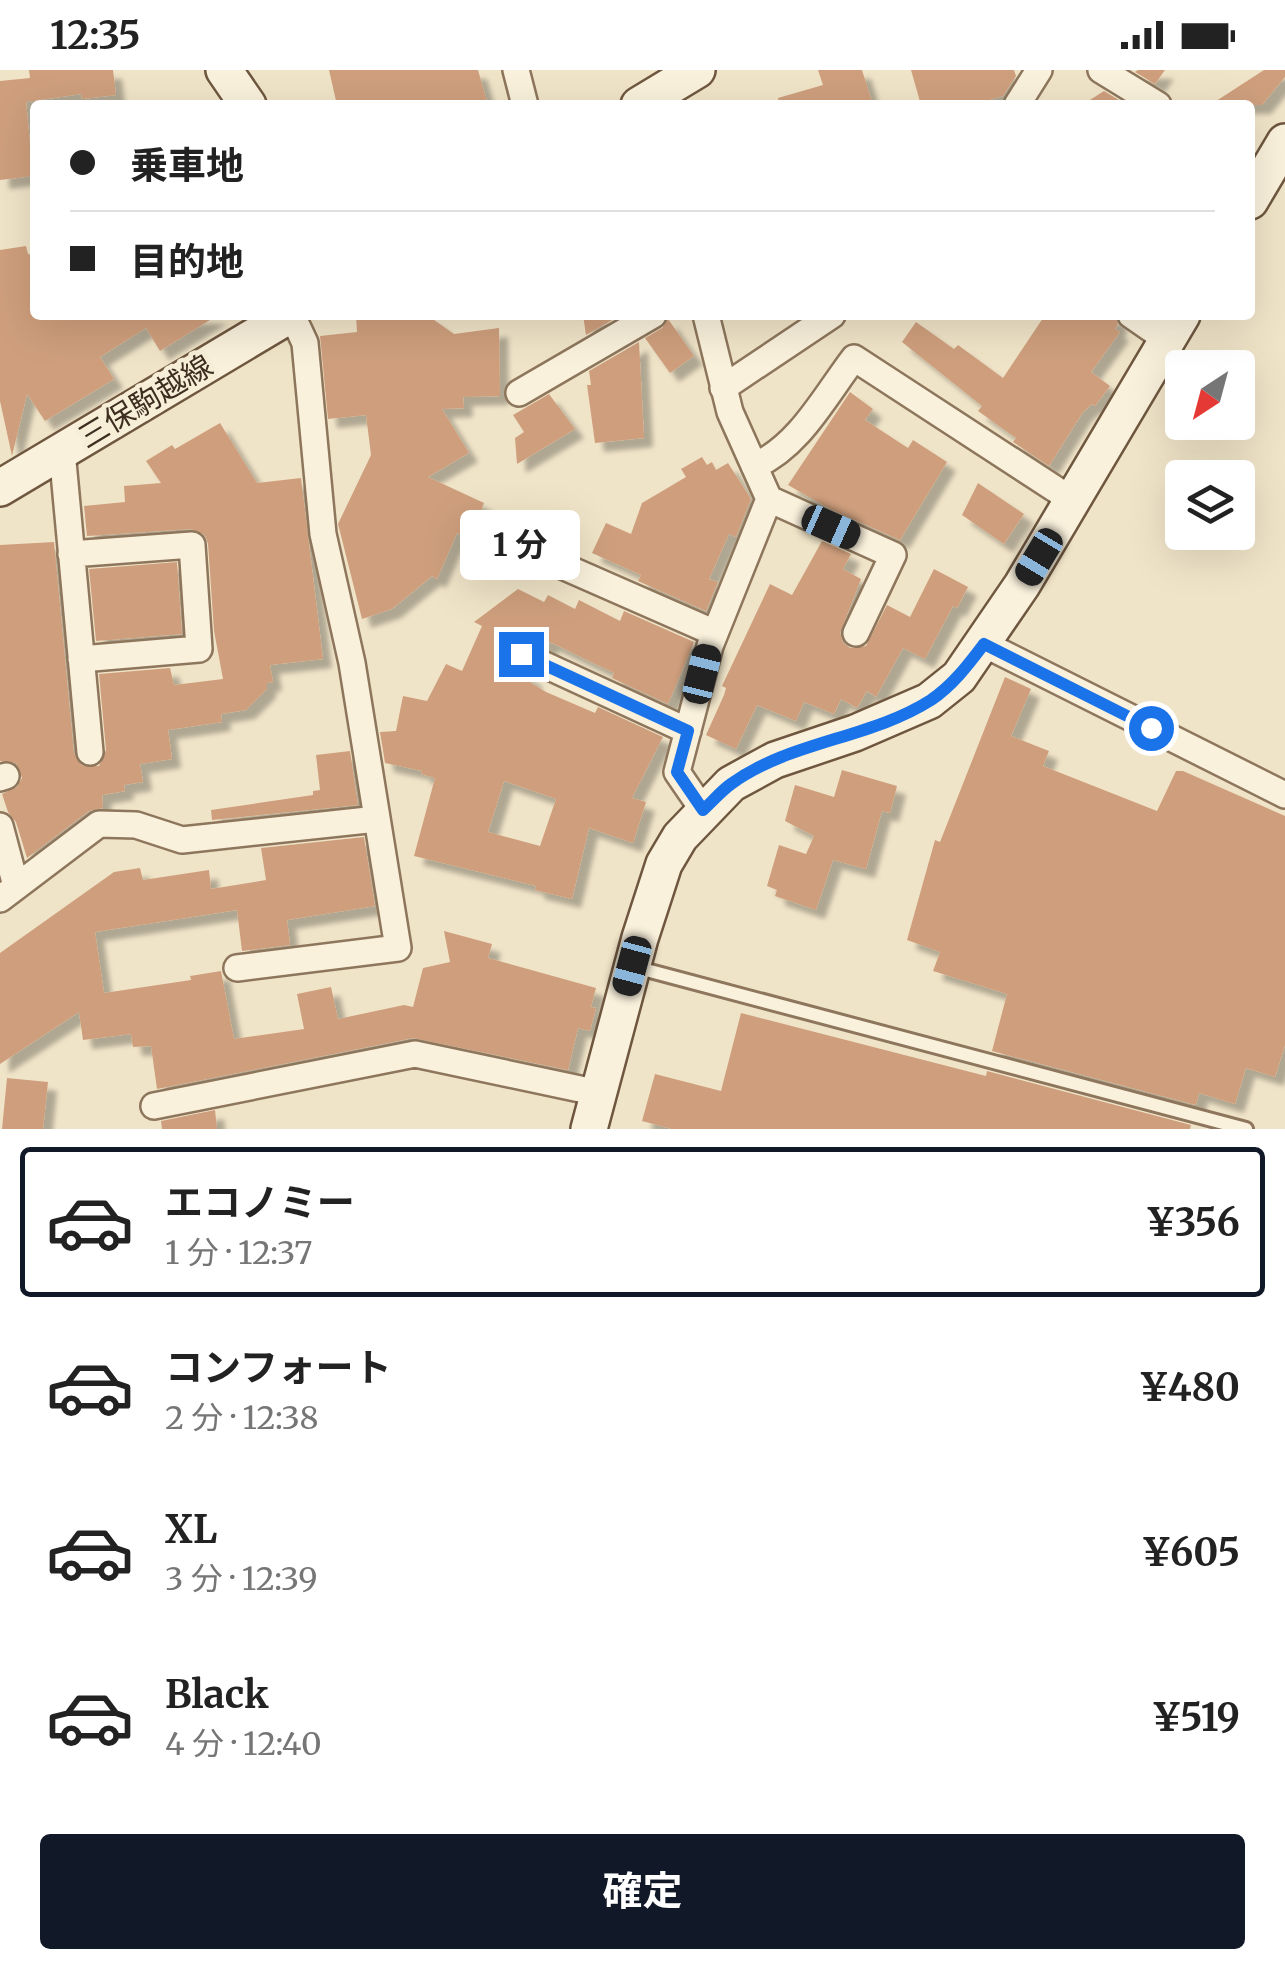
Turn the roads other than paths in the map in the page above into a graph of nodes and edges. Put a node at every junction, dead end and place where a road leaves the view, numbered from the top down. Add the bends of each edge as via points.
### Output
1 (516, 70) edge
2 (1040, 70) edge
3 (1101, 70) edge
4 (524, 100) edge
5 (1019, 100) edge
6 (1150, 100) edge
7 (1285, 142) edge
8 (1255, 193) edge
9 (283, 320) edge
10 (294, 320) edge
11 (644, 320) edge
12 (707, 320) edge
13 (825, 320) edge
14 (1148, 320) edge
15 (1175, 328) edge
16 (723, 388) junction
17 (519, 393) dead end
18 (62, 451) junction
19 (754, 466) junction
20 (0, 488) edge
21 (769, 499) junction
22 (1072, 500) junction
23 (71, 554) junction
24 (551, 561) dead end
25 (715, 633) junction
26 (856, 633) dead end
27 (984, 644) junction
28 (521, 654) dead end
29 (81, 659) junction
30 (688, 731) junction
31 (90, 752) dead end
32 (1285, 795) edge
33 (703, 810) junction
34 (377, 819) junction
35 (0, 826) edge
36 (8, 892) edge
37 (632, 966) junction
38 (237, 968) dead end
39 (599, 1093) junction
40 (154, 1106) dead end
41 (589, 1129) edge
42 (1246, 1129) edge

1 - 4 street
2 - 5 street
3 - 6 street
7 - 8 street
9 - 18 street, 三保駒越線
10 - 34 street via 305,343 323,534
11 - 17 street
12 - 16 street
13 - 16 street
14 - 15 street
15 - 22 street
16 - 19 street
18 - 20 street, 三保駒越線
18 - 23 street
19 - 21 street
19 - 22 street via 796,436 854,358
21 - 25 street
21 - 26 street via 893,555
22 - 27 street
23 - 29 street
23 - 29 street via 192,545 200,649
24 - 25 street
25 - 30 street
27 - 32 street
27 - 33 street via 929,701 775,760 731,784
28 - 30 street
29 - 31 street
30 - 33 street via 677,772
33 - 37 street via 664,864
34 - 36 street via 182,840 136,825 98,824
34 - 38 street via 398,948
35 - 36 street
37 - 39 street
37 - 42 lane
39 - 40 street via 415,1054
39 - 41 street

